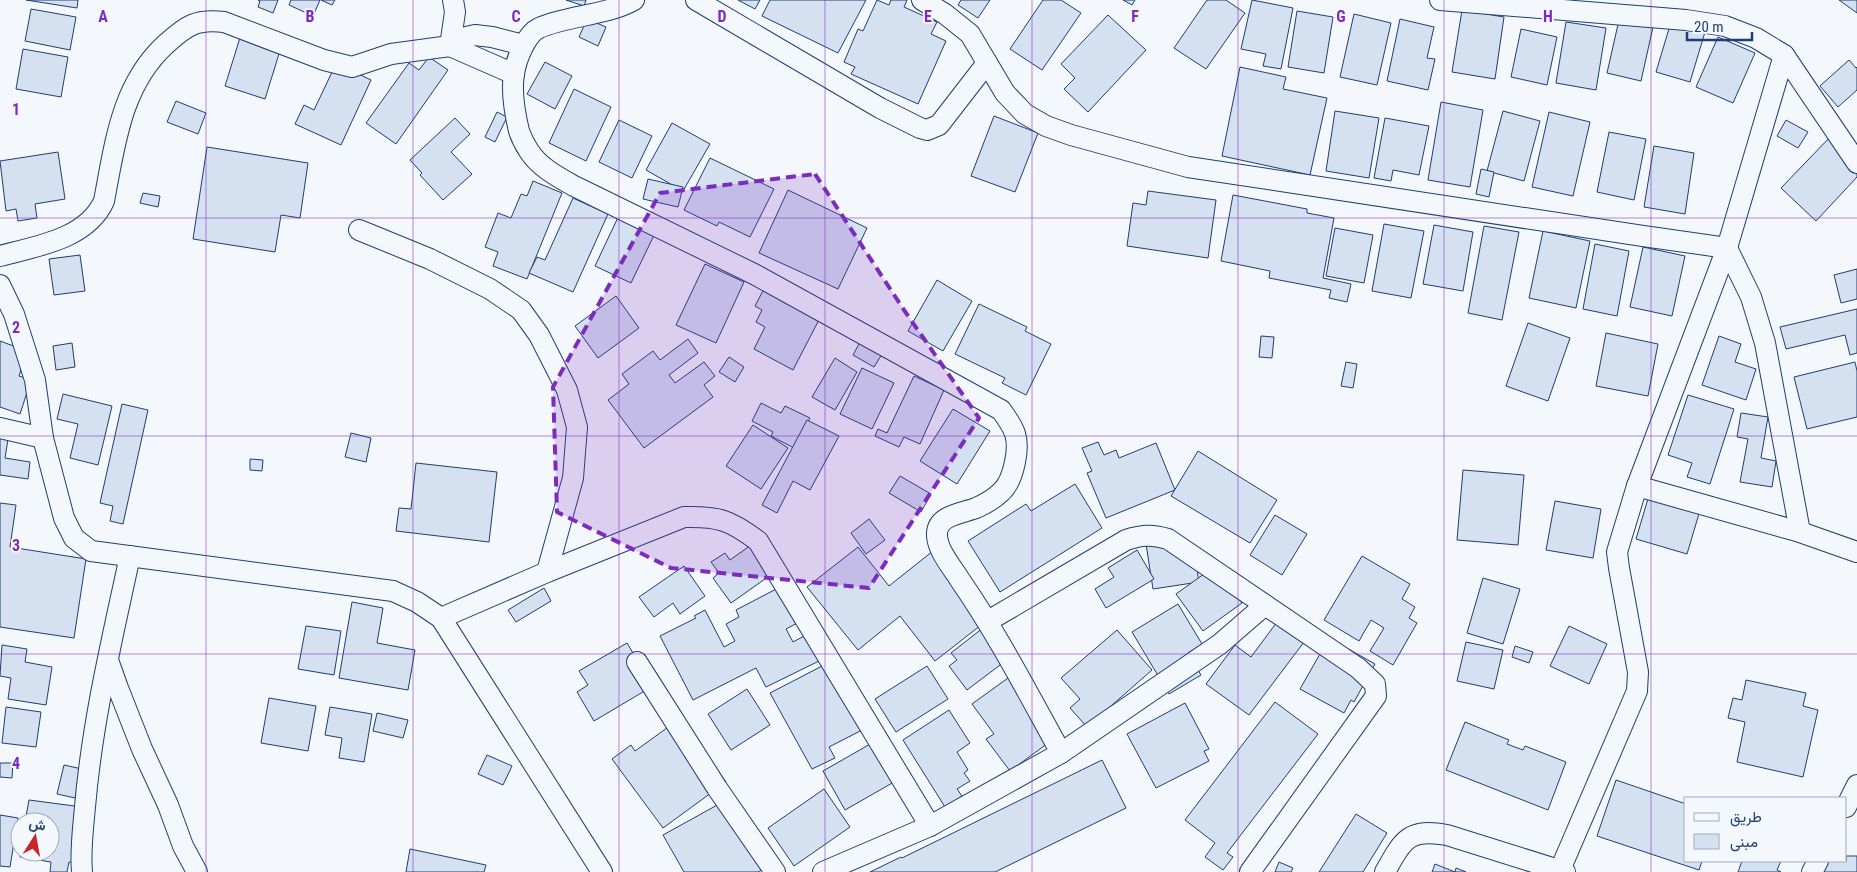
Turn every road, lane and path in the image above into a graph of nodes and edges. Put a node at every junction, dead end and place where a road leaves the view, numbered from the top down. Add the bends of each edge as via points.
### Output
1 (453, 0) edge
2 (634, 0) edge
3 (696, 0) edge
4 (922, 0) edge
5 (1440, 0) edge
6 (523, 45) junction
7 (450, 46) junction
8 (1784, 56) junction
9 (987, 63) junction
10 (514, 74) junction
11 (1857, 163) edge
12 (360, 230) dead end
13 (1727, 248) junction
14 (0, 256) edge
15 (0, 285) edge
16 (0, 428) edge
17 (44, 438) junction
18 (1637, 486) junction
19 (1800, 532) junction
20 (1857, 552) edge
21 (130, 556) junction
22 (547, 572) junction
23 (1265, 606) junction
24 (441, 618) junction
25 (988, 621) junction
26 (108, 658) junction
27 (637, 662) dead end
28 (1061, 753) junction
29 (1857, 785) edge
30 (1847, 805) edge
31 (930, 826) junction
32 (1563, 871) edge
33 (82, 872) edge
34 (197, 872) edge
35 (602, 872) edge
36 (775, 872) edge
37 (823, 872) edge
38 (1250, 872) edge
39 (1385, 872) edge

1 - 7 street via 455,12
2 - 6 street via 623,6 538,29
3 - 9 street via 920,128 932,129 939,125
4 - 9 street via 970,34
5 - 8 street via 1725,26 1756,38
6 - 7 street via 475,35
6 - 10 street
7 - 10 street
7 - 14 street via 391,54 352,66 324,60 224,22 210,20 183,28 155,54 127,101 99,212 73,234
8 - 11 street
8 - 13 street
9 - 13 street via 1005,93 1025,114 1046,126 1188,167
10 - 25 street via 519,132 530,153 546,169 574,186 754,274 1001,410 1012,425 1019,446 1012,476 1003,491 991,501 949,516 939,525 937,532 946,559
12 - 22 street via 430,259 490,289 521,310 543,342 567,390 577,427 574,478
13 - 18 street
13 - 19 street via 1750,297 1765,343
15 - 17 street via 14,314 35,380
16 - 17 street
17 - 21 street via 64,518 74,538 91,551
18 - 19 street
18 - 32 street via 1617,552 1638,672 1636,690
19 - 20 street
21 - 24 street via 393,591
21 - 26 street
22 - 24 street
22 - 31 street via 684,517 708,517 726,521 743,530 758,541
23 - 25 street via 1168,539 1156,535 1126,540
23 - 28 street via 1220,644
23 - 38 street via 1358,668 1375,684 1376,696
24 - 35 street
25 - 28 street
26 - 33 street via 88,766
26 - 34 street via 142,749
27 - 36 street
28 - 31 street
29 - 30 street
31 - 37 street
32 - 39 street via 1448,835 1428,832 1410,837 1398,848

